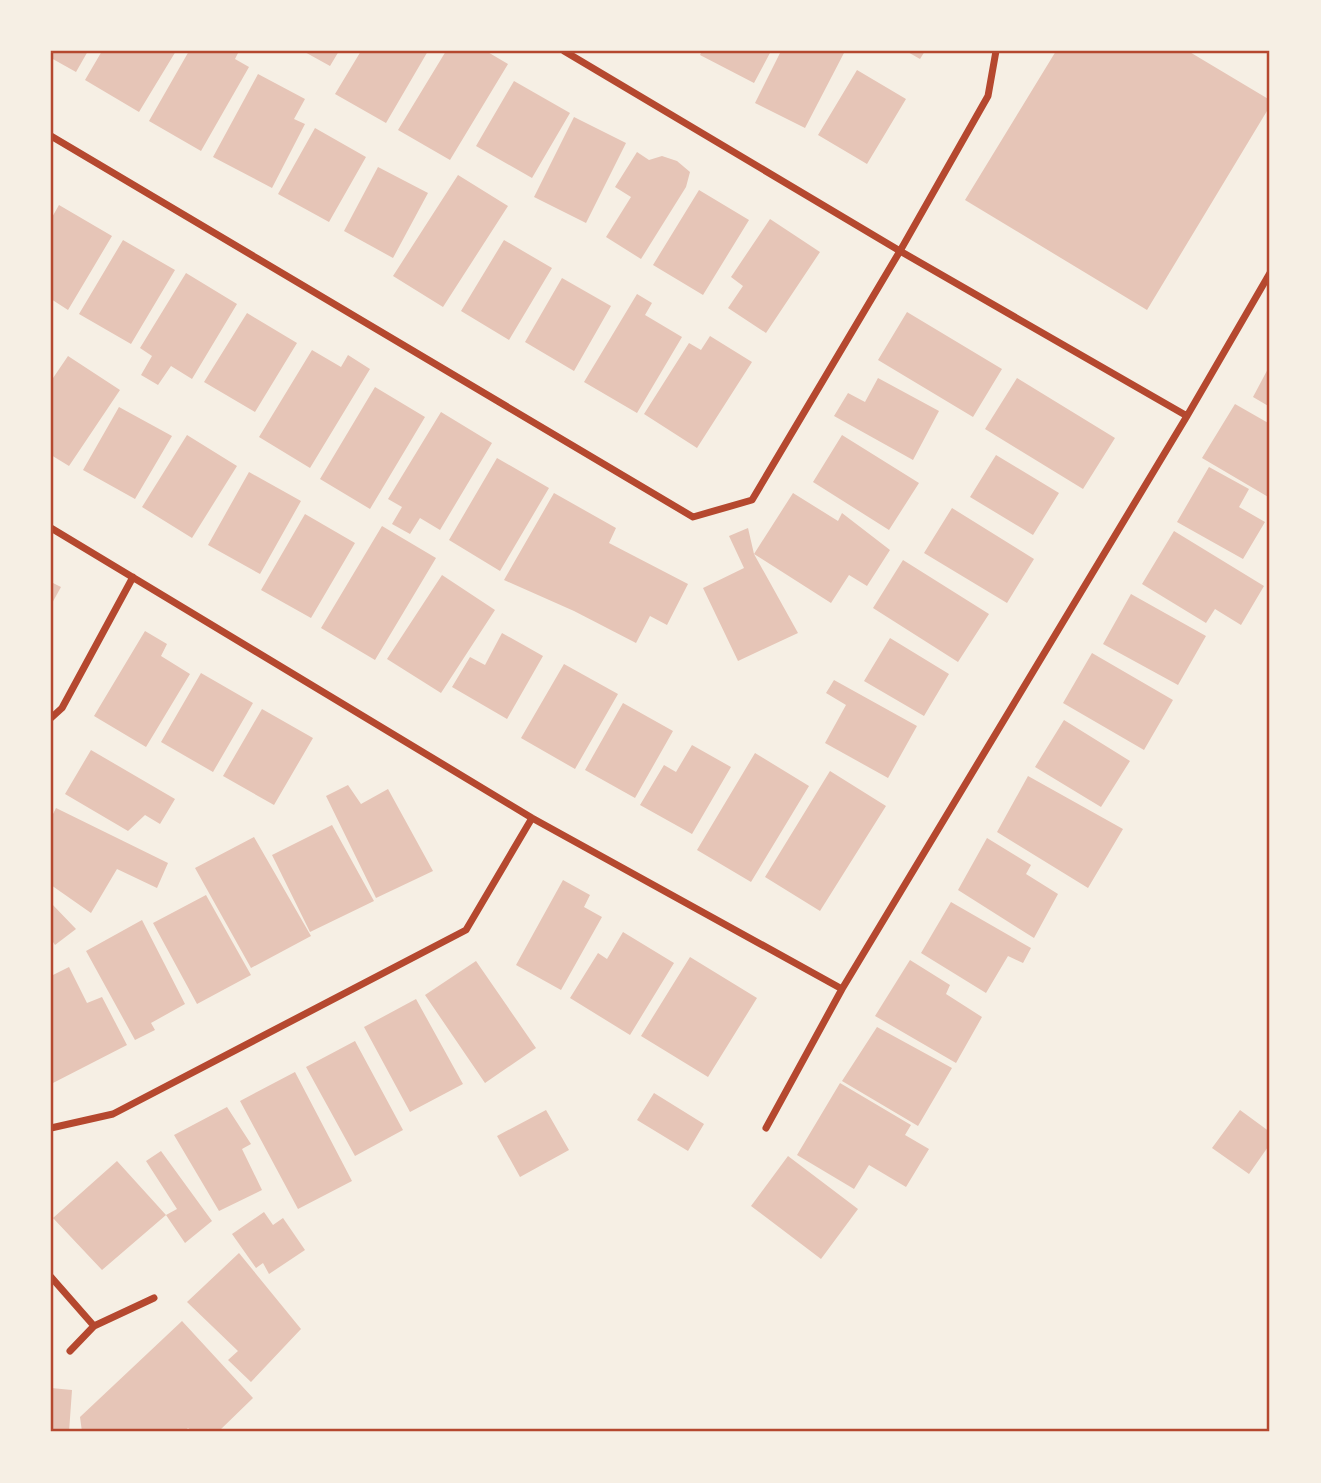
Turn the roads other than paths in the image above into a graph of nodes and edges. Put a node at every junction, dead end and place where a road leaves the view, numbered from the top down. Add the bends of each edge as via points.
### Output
1 (564, 51) edge
2 (996, 51) edge
3 (51, 136) edge
4 (900, 251) junction
5 (1270, 273) edge
6 (1187, 416) junction
7 (51, 528) edge
8 (133, 577) junction
9 (51, 718) edge
10 (532, 818) junction
11 (842, 989) junction
12 (51, 1128) edge
13 (766, 1128) dead end
14 (51, 1277) edge
15 (154, 1298) dead end
16 (94, 1326) junction
17 (70, 1351) dead end

1 - 4 street
2 - 4 street via 988,96
3 - 4 street via 693,517 752,500
4 - 6 street
5 - 6 street
6 - 11 street
7 - 8 street
8 - 9 street via 62,708
8 - 10 street
10 - 11 street
10 - 12 street via 466,930 113,1114
11 - 13 street
14 - 16 street
15 - 16 street
16 - 17 street

